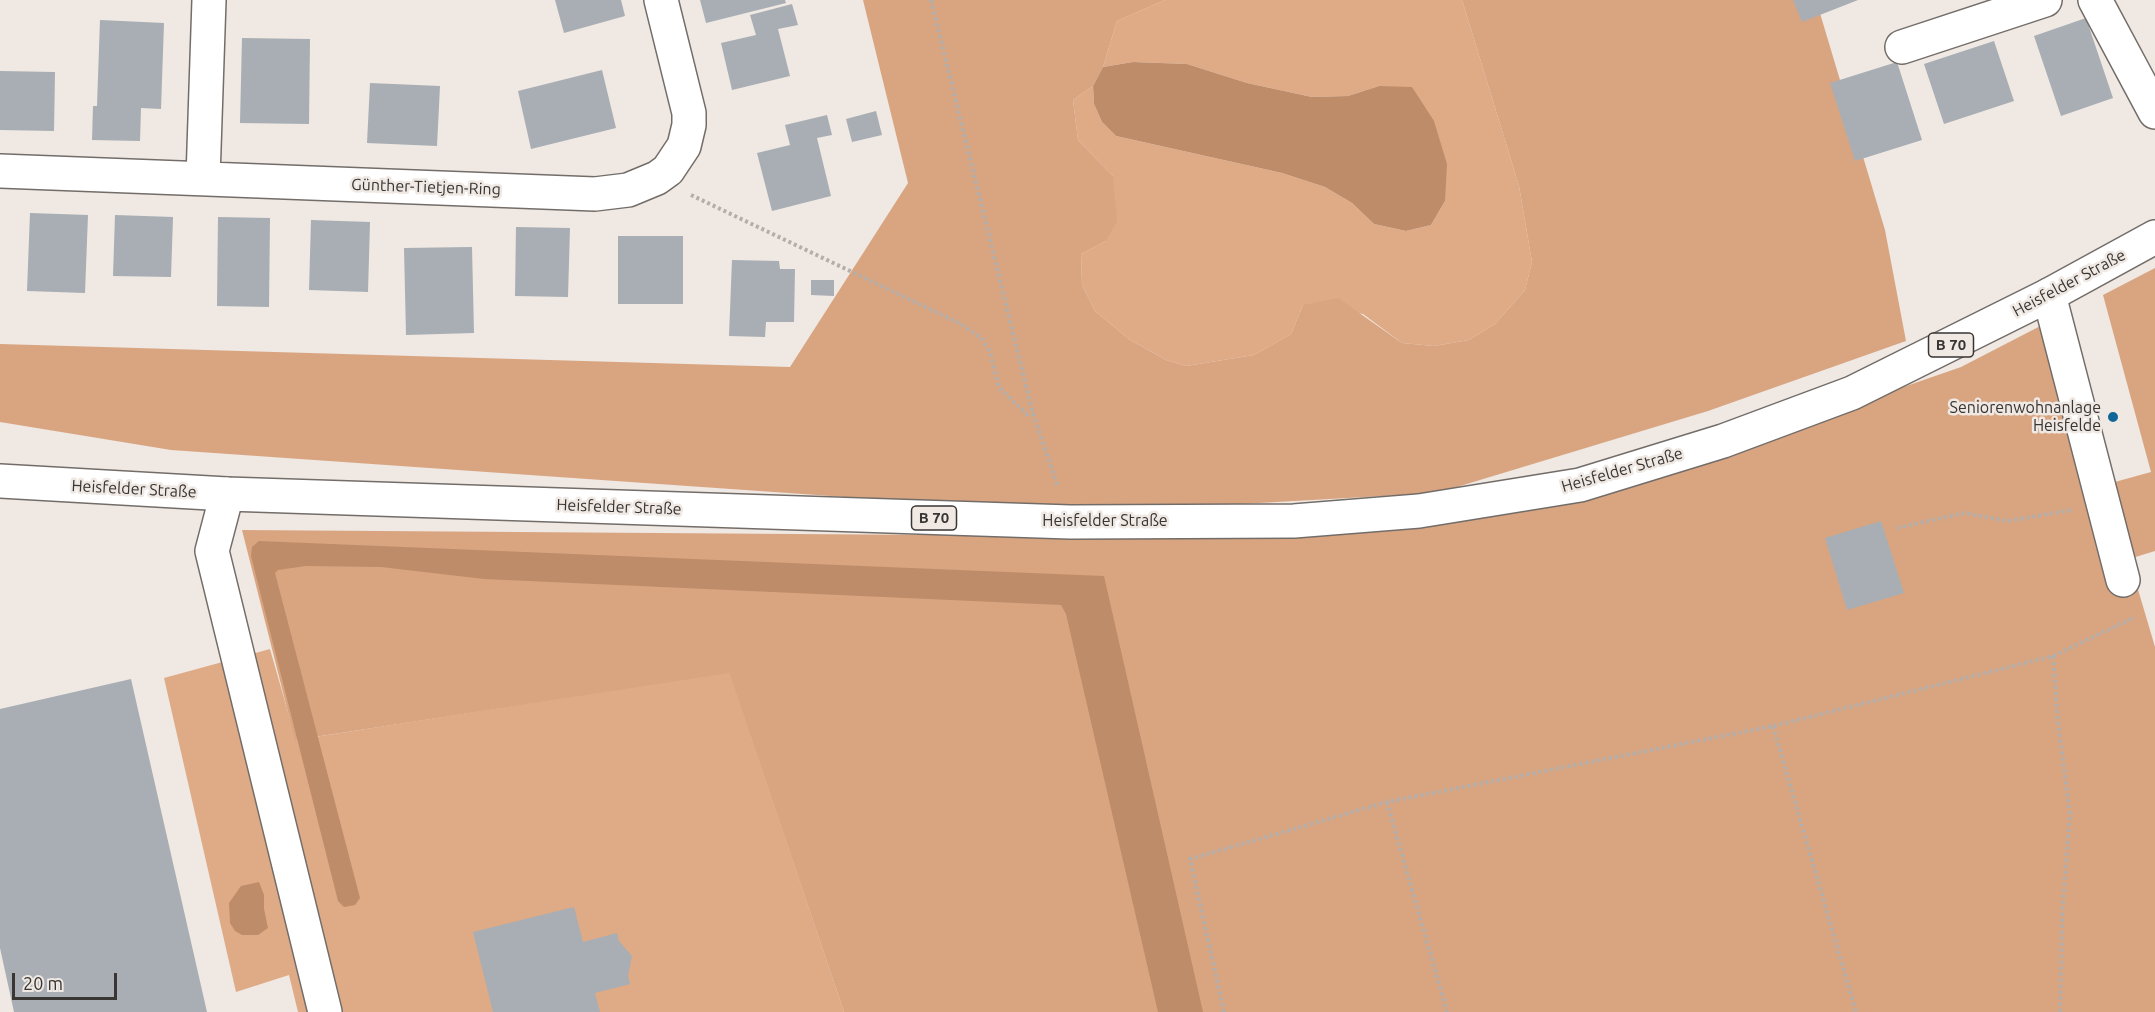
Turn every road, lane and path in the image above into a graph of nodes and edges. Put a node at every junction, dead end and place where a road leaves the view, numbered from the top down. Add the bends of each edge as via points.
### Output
1 (209, 0) edge
2 (661, 0) edge
3 (932, 0) edge
4 (2045, 0) edge
5 (2095, 0) edge
6 (1902, 47) dead end
7 (2155, 112) edge
8 (668, 170) junction
9 (0, 171) edge
10 (204, 178) junction
11 (2155, 237) edge
12 (2049, 295) junction
13 (1033, 414) junction
14 (0, 481) edge
15 (227, 494) junction
16 (2103, 504) junction
17 (1070, 522) junction
18 (1898, 528) dead end
19 (2123, 580) dead end
20 (2135, 617) dead end
21 (2053, 656) junction
22 (1773, 726) junction
23 (1387, 802) junction
24 (325, 1012) edge
25 (1224, 1012) edge
26 (1447, 1012) edge
27 (1857, 1012) edge
28 (2060, 1012) edge

1 - 10 main road
2 - 8 main road, Günther-Tietjen-Ring via 689,113 684,146
3 - 13 path
4 - 6 main road
5 - 7 main road
8 - 10 main road, Günther-Tietjen-Ring via 628,190 595,194
8 - 13 path via 694,199 961,324 982,339 990,352 999,388 1027,414
9 - 10 main road, Günther-Tietjen-Ring
11 - 12 main road, Heisfelder Straße / B 70
12 - 16 main road
12 - 17 main road, Heisfelder Straße / B 70 via 1852,393 1723,441 1580,485 1419,511 1294,521
13 - 17 path
14 - 15 main road, Heisfelder Straße / B 70
15 - 17 main road, Heisfelder Straße / B 70
15 - 24 main road via 212,551
16 - 18 path via 2008,521 1964,513
16 - 19 main road
20 - 21 path
21 - 22 path
21 - 28 path via 2070,814
22 - 23 path
22 - 27 path
23 - 25 path via 1191,859
23 - 26 path

